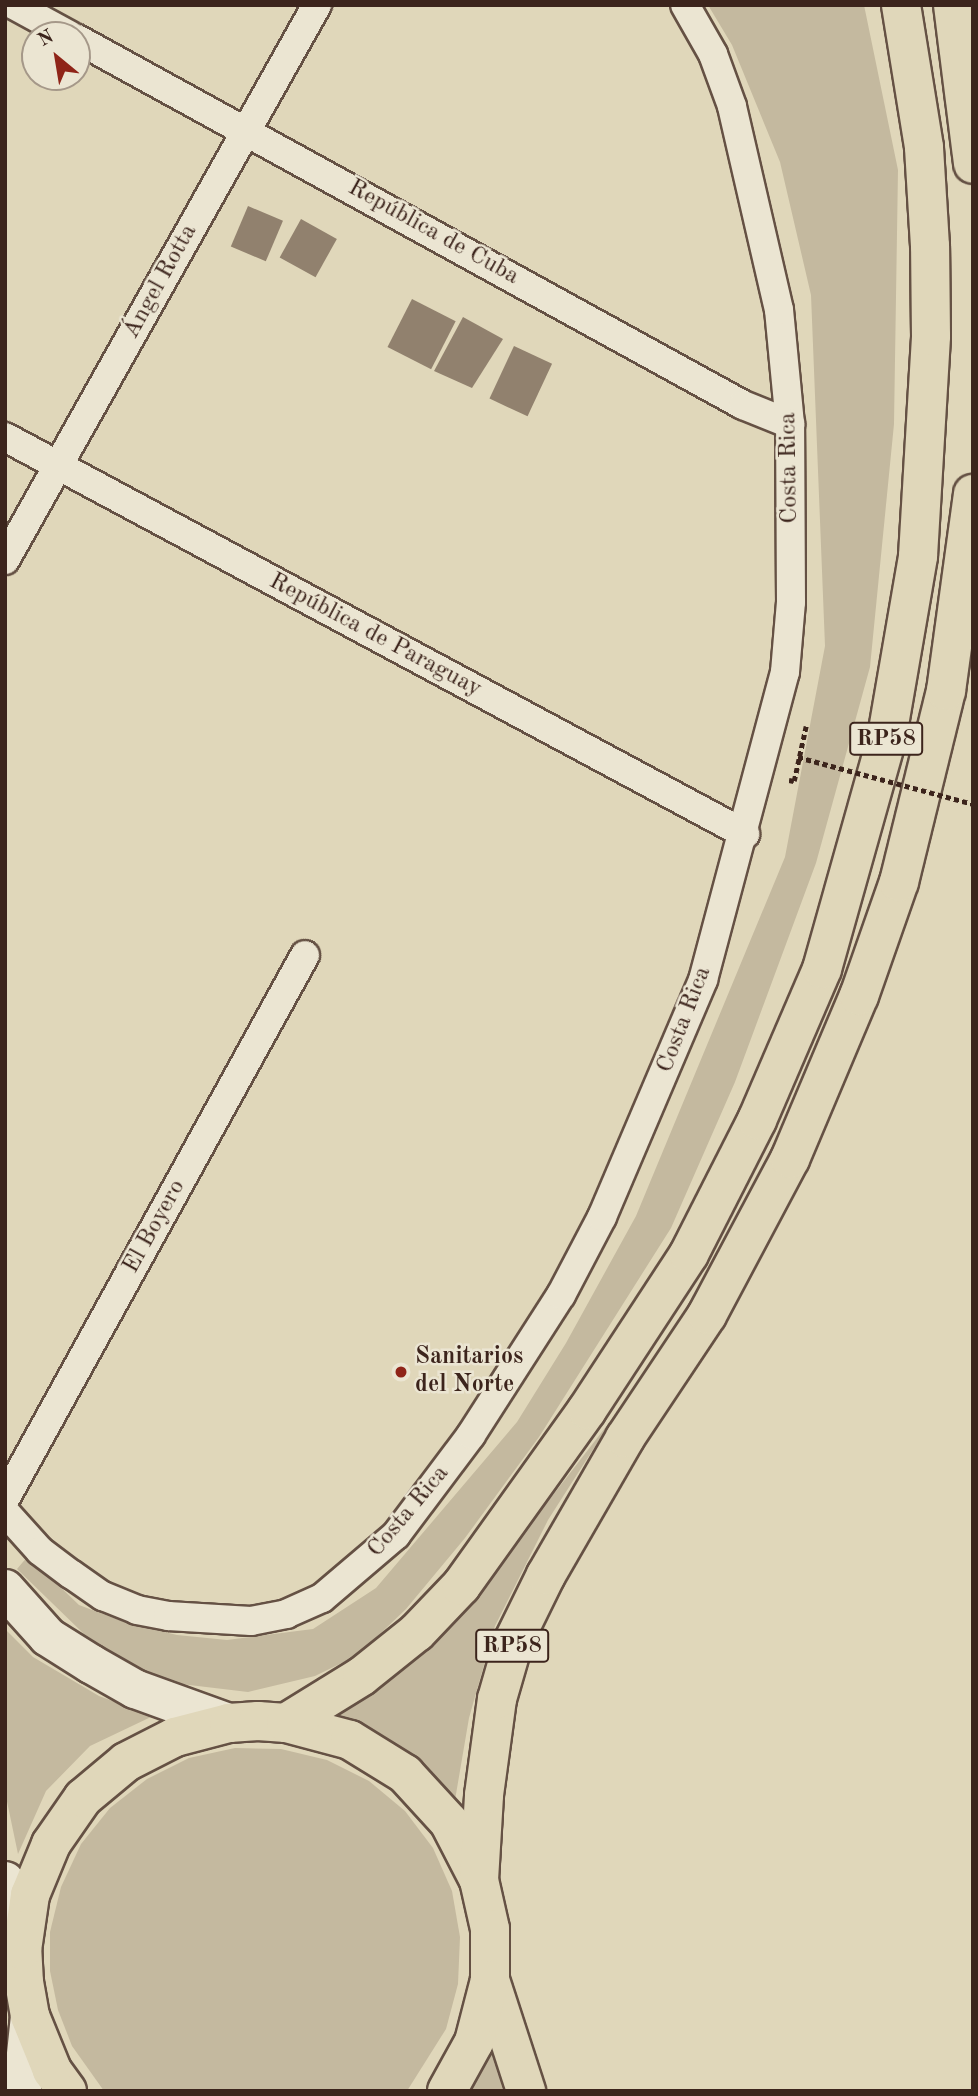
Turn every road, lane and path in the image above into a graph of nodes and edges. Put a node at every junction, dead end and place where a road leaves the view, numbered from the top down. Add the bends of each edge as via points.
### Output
1 (14, 5) edge
2 (317, 5) edge
3 (685, 5) edge
4 (901, 5) edge
5 (953, 5) edge
6 (43, 21) edge
7 (91, 47) edge
8 (246, 130) junction
9 (973, 164) edge
10 (790, 424) junction
11 (5, 437) edge
12 (58, 466) junction
13 (973, 494) edge
14 (5, 560) edge
15 (799, 758) dead end
16 (973, 804) edge
17 (745, 834) junction
18 (305, 955) dead end
19 (5, 1499) edge
20 (5, 1512) edge
21 (5, 1589) edge
22 (229, 1723) junction
23 (286, 1723) junction
24 (479, 1880) junction
25 (5, 1881) edge
26 (22, 1950) junction
27 (490, 1980) junction
28 (30, 2016) junction
29 (22, 2091) edge
30 (67, 2091) edge
31 (447, 2091) edge
32 (526, 2091) edge

1 - 6 street
2 - 8 street, Ángel Rotta
3 - 10 street, Costa Rica via 713,54 732,106 779,310
4 - 23 highway, RP58 via 923,147 930,246 931,336 918,556 886,742 822,969 757,1120 689,1254 587,1409 461,1586 417,1632 362,1676
5 - 9 highway
7 - 8 street, República de Cuba
8 - 10 street, República de Cuba via 743,405
8 - 12 street, Ángel Rotta
10 - 17 street, Costa Rica via 791,602 785,672
11 - 12 street, República de Paraguay
12 - 14 street, Ángel Rotta
12 - 17 street, República de Paraguay
13 - 24 highway, RP58 via 946,691 899,882 864,983 784,1171 707,1315 625,1438 545,1575 514,1640 497,1699
15 - 16 path, bridge
17 - 20 street, Costa Rica via 703,980 603,1217 561,1295 471,1435 396,1535 359,1569 322,1598 286,1614 251,1621 168,1616 103,1597 40,1551
18 - 19 street, El Boyero
21 - 22 main road via 48,1637 91,1664 135,1689
22 - 23 highway, RP58
22 - 26 highway, RP58 via 175,1737 126,1762 83,1798 51,1844 30,1895
23 - 24 highway, RP58 via 350,1740 405,1774 449,1822
24 - 27 highway, RP58 via 490,1929
25 - 26 main road
26 - 28 highway, RP58
27 - 31 highway, RP58 via 474,2042
27 - 32 highway, RP58
28 - 29 main road
28 - 30 highway, RP58 via 52,2070

